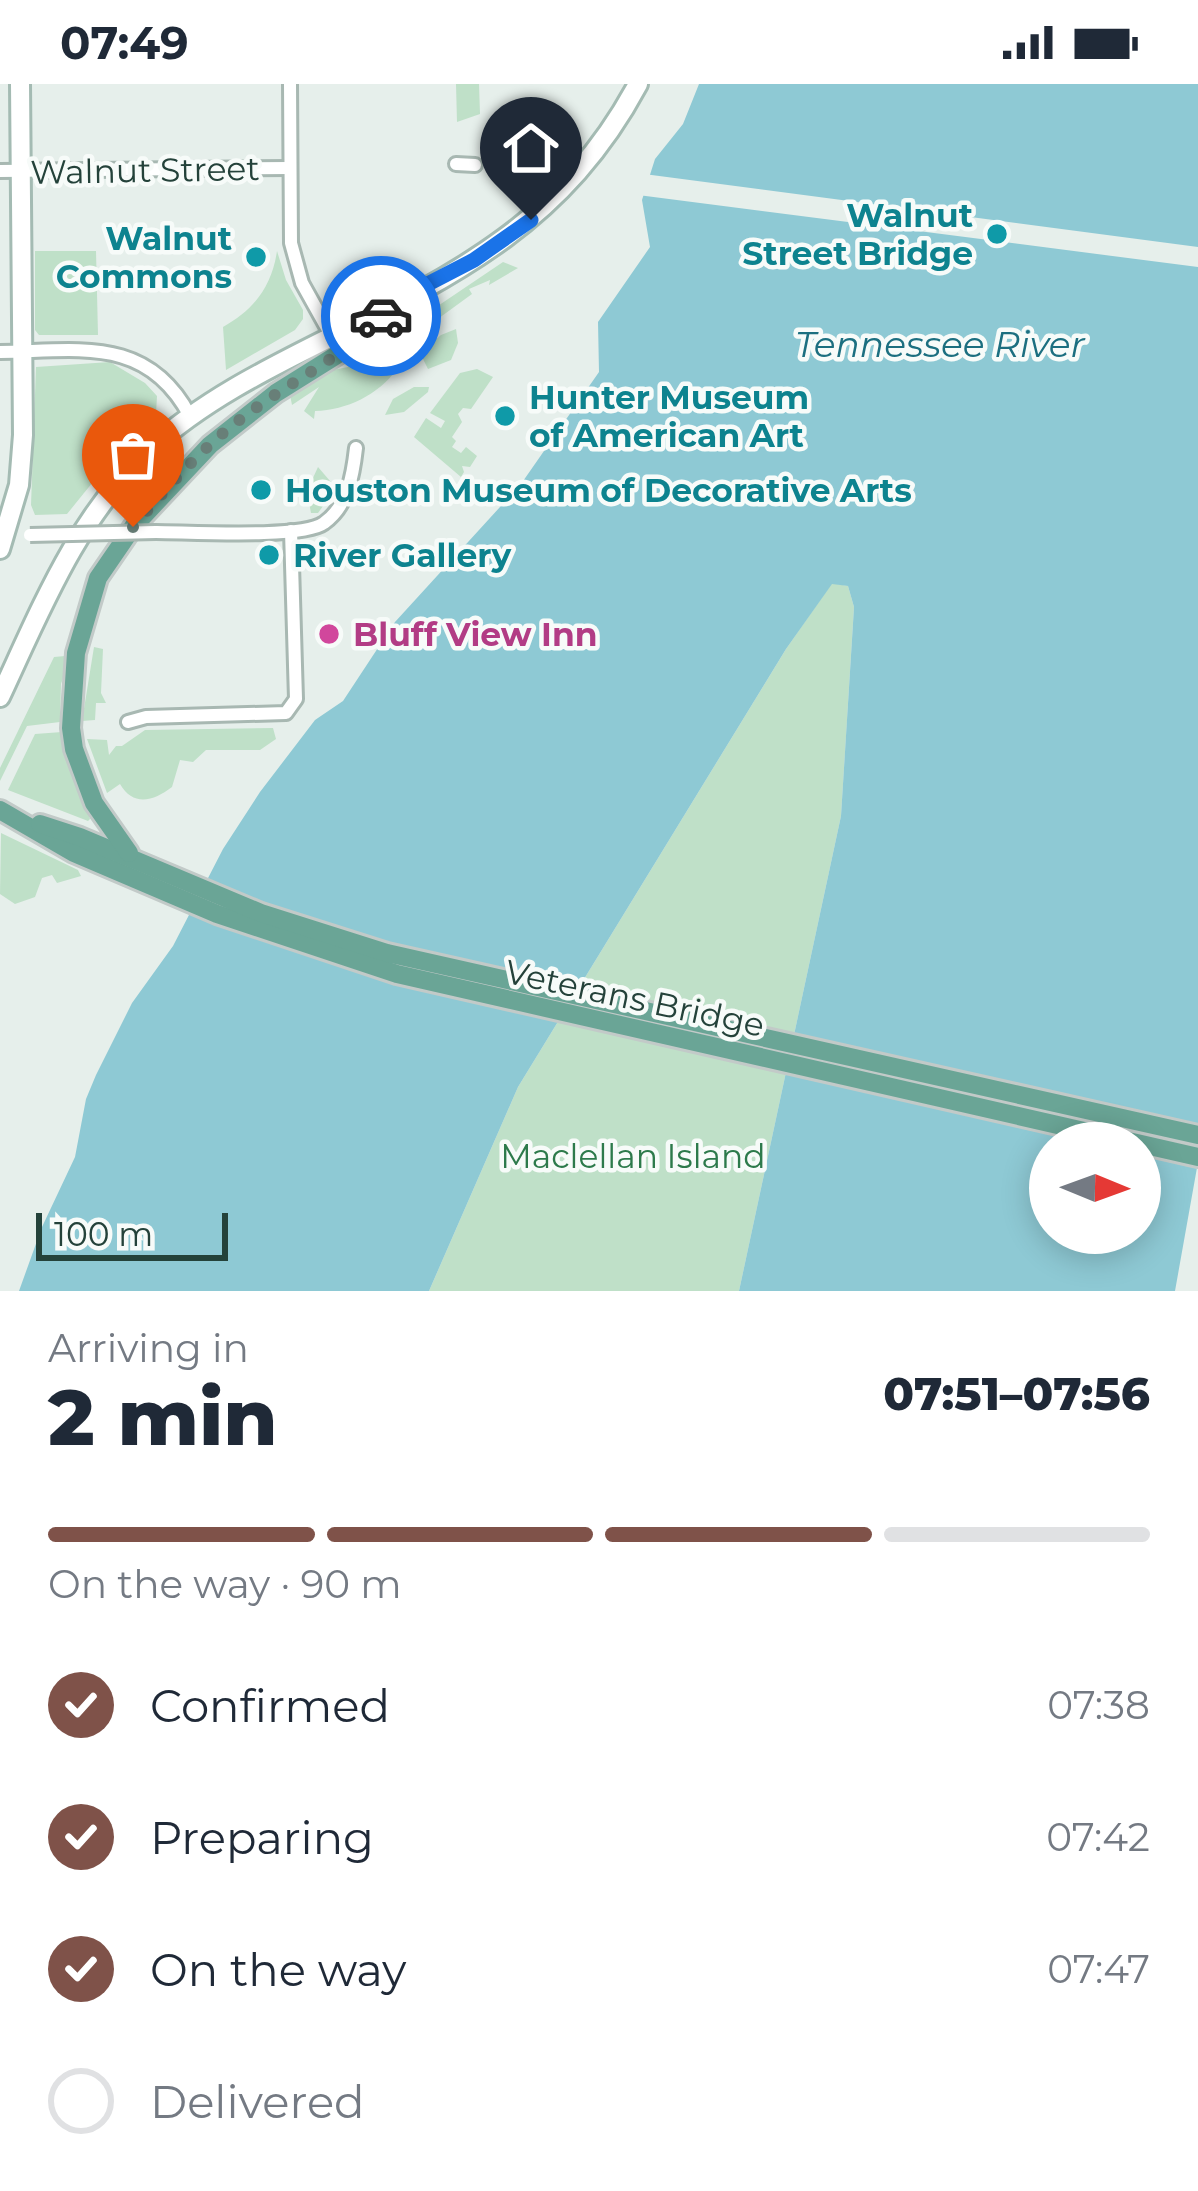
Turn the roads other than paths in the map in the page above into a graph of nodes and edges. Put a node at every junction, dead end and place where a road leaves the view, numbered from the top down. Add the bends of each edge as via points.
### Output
1 (20, 84) edge
2 (290, 84) edge
3 (637, 85) edge
4 (456, 164) dead end
5 (475, 165) dead end
6 (290, 168) junction
7 (0, 172) edge
8 (21, 172) junction
9 (393, 302) junction
10 (332, 337) junction
11 (0, 352) edge
12 (21, 352) junction
13 (190, 416) junction
14 (356, 448) dead end
15 (291, 532) junction
16 (2, 539) edge
17 (0, 697) edge
18 (128, 722) dead end
19 (3, 812) edge
20 (77, 845) junction
21 (136, 861) junction
22 (1198, 1135) edge
23 (1198, 1157) edge

1 - 8 main road
2 - 6 street
3 - 9 main road via 590,160 517,232
4 - 5 street
6 - 8 street, Walnut Street
6 - 10 street via 293,256
7 - 8 street, Walnut Street
8 - 12 main road
9 - 10 main road
9 - 21 main road via 356,343 210,446 113,551 91,597 69,709 74,749 98,811
10 - 13 main road
11 - 12 street
12 - 13 street via 121,353 164,379
12 - 16 main road via 20,485
13 - 17 main road via 88,520
14 - 15 street via 338,510 312,531
15 - 16 street, bridge
15 - 18 street via 297,682 286,713
19 - 20 main road
20 - 21 main road, Veterans Bridge
20 - 23 main road, Veterans Bridge via 218,914 398,974
21 - 22 main road, Veterans Bridge via 261,914 387,953

